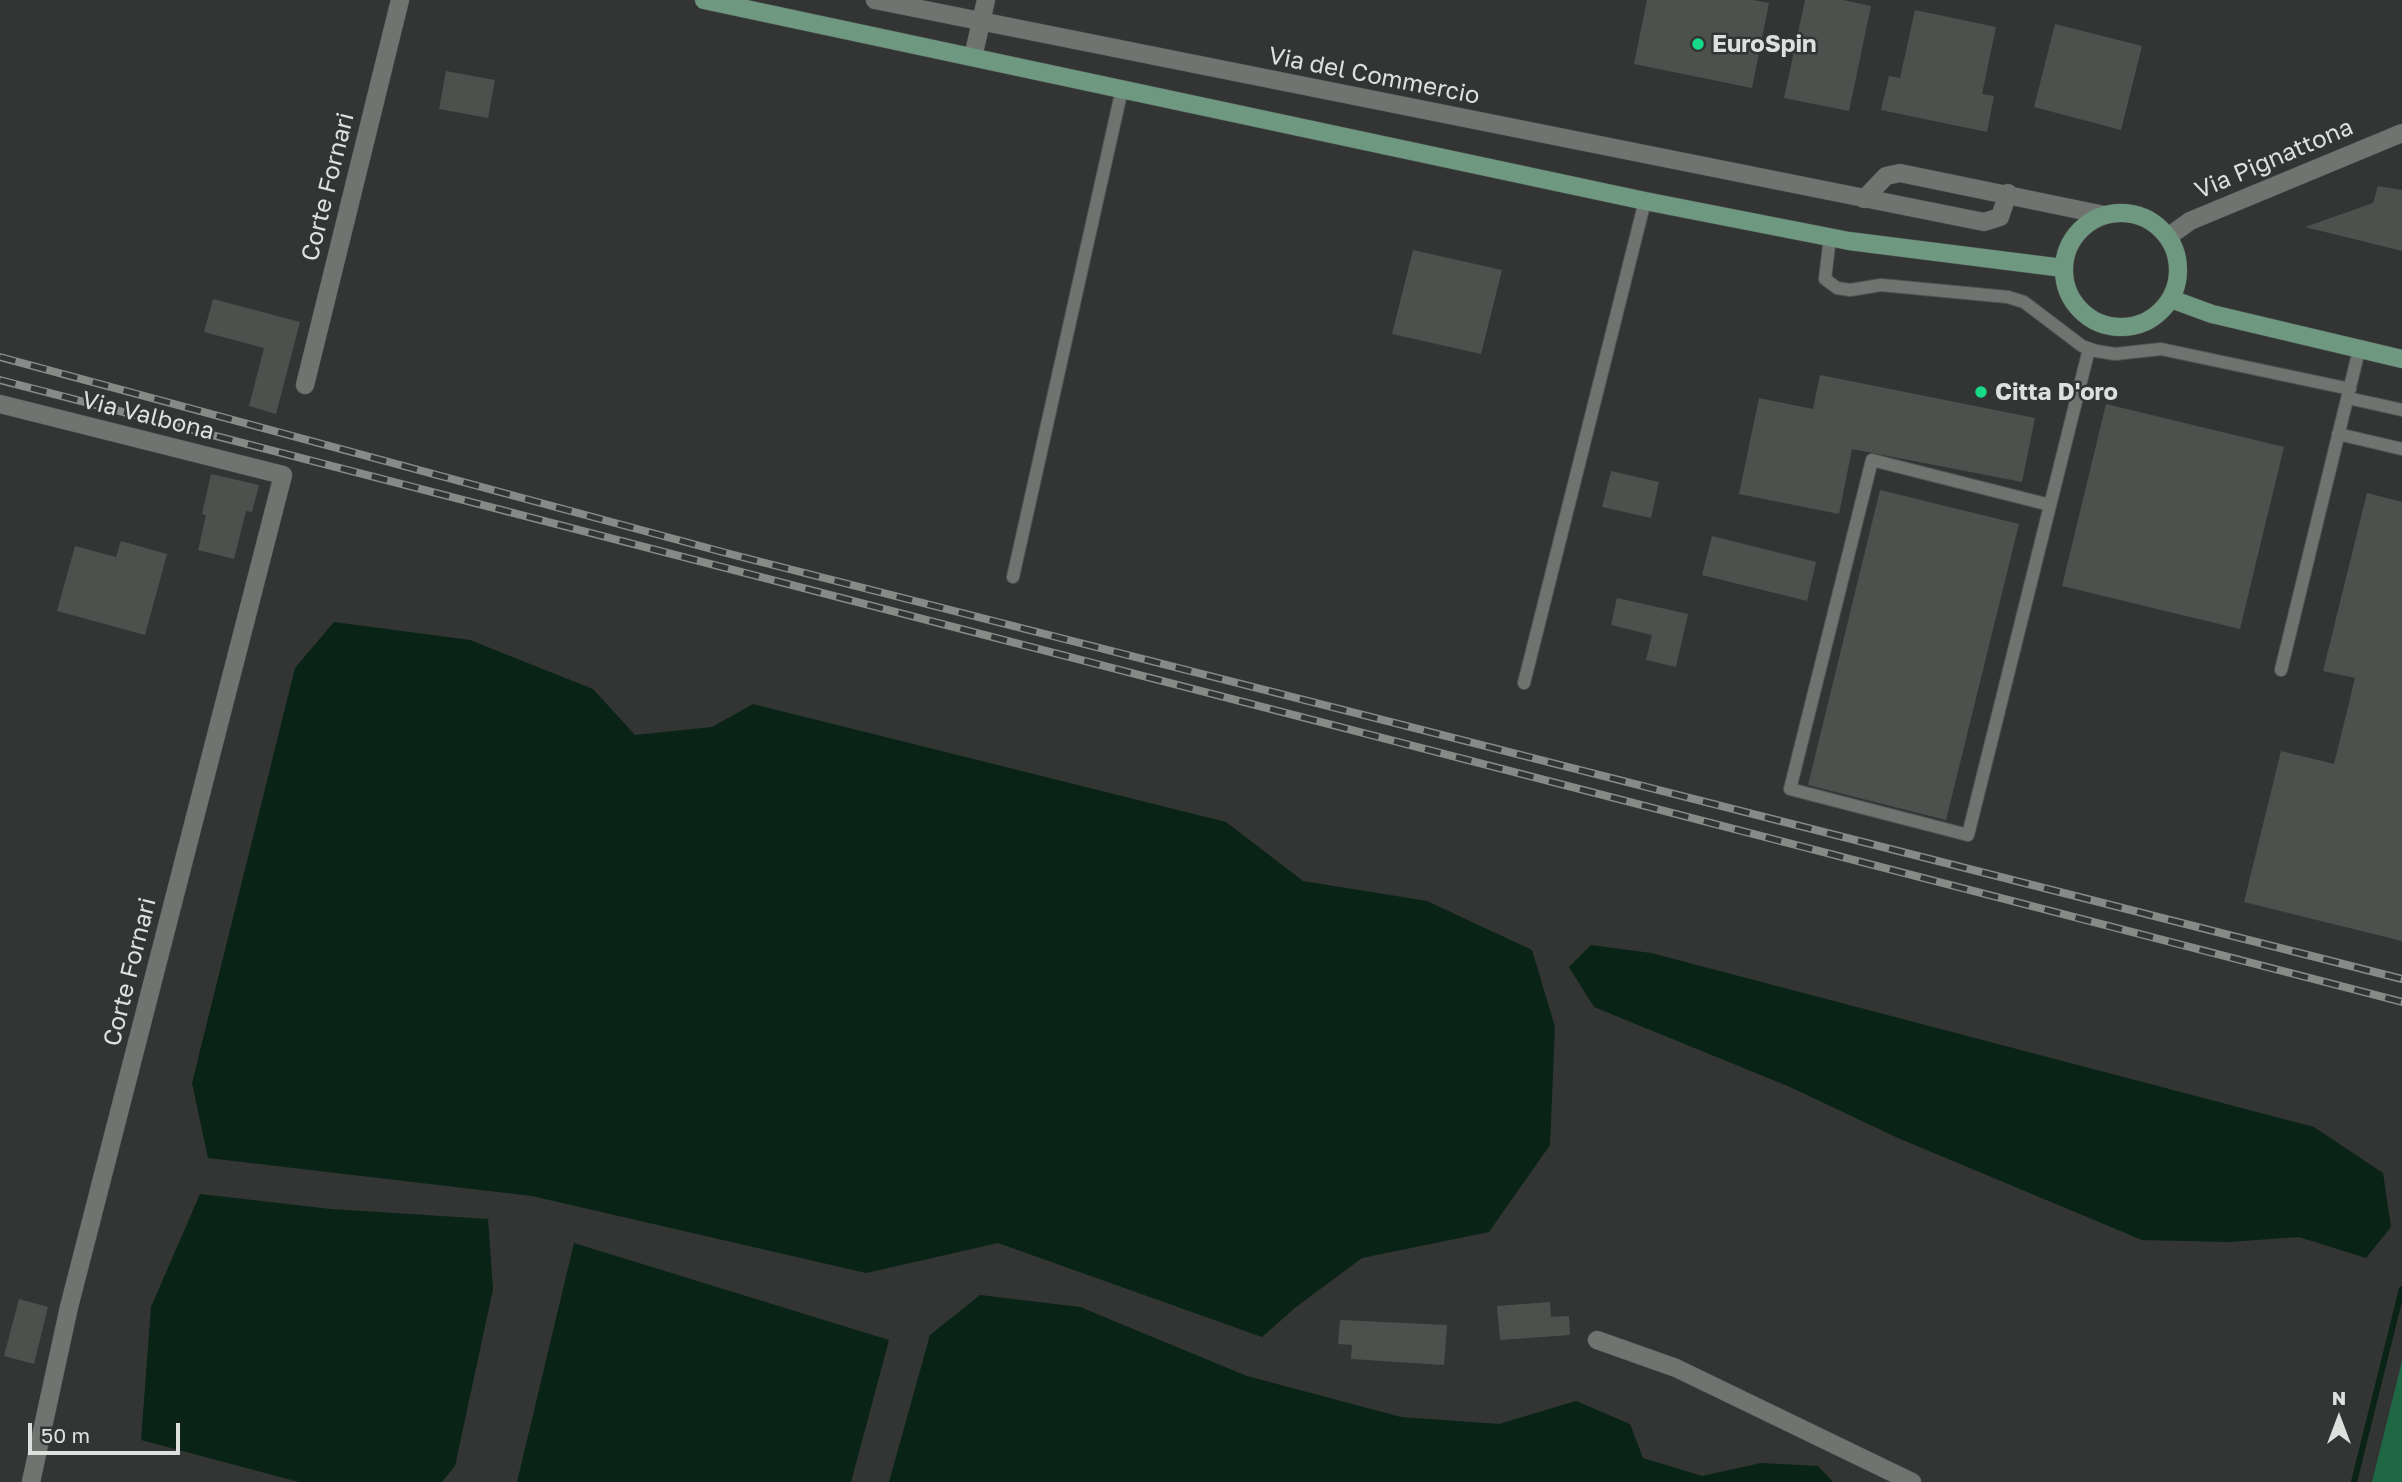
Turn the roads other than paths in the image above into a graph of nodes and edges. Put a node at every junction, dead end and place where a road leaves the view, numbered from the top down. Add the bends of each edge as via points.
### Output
1 (400, 0) edge
2 (704, 0) edge
3 (875, 0) edge
4 (986, 0) edge
5 (980, 22) junction
6 (973, 57) junction
7 (1122, 89) junction
8 (2402, 133) edge
9 (2008, 193) junction
10 (1864, 199) junction
11 (1645, 201) junction
12 (2104, 215) junction
13 (1830, 237) junction
14 (2168, 237) junction
15 (2063, 268) junction
16 (2171, 299) junction
17 (2089, 349) junction
18 (2359, 350) junction
19 (2402, 359) edge
20 (305, 385) dead end
21 (2349, 394) junction
22 (0, 404) edge
23 (2402, 410) edge
24 (2338, 434) junction
25 (2402, 449) edge
26 (283, 475) joint
27 (2050, 505) junction
28 (1013, 577) dead end
29 (2281, 670) dead end
30 (1524, 683) dead end
31 (1597, 1340) dead end
32 (31, 1482) edge
33 (1912, 1482) edge

1 - 20 street, Corte Fornari
2 - 6 main road
3 - 5 street, Via del Commercio
4 - 5 street
5 - 6 street
5 - 10 street, Via del Commercio
6 - 7 main road
7 - 11 main road
7 - 28 lane
8 - 14 street, Via Pignattona via 2190,221
9 - 10 street via 1900,173 1886,176
9 - 10 street, Via del Commercio via 2000,217 1984,222
9 - 12 street
11 - 13 main road
11 - 30 lane
12 - 14 main road via 2133,214 2147,219
12 - 15 main road via 2075,235
13 - 15 main road
13 - 17 lane via 1825,279 1837,288 1881,285 2008,297 2024,302
14 - 16 main road via 2179,274
15 - 16 main road via 2076,307 2098,323 2139,325 2152,319
16 - 18 main road via 2212,314
17 - 21 lane via 2115,354 2161,349
17 - 27 lane
18 - 19 main road
18 - 21 lane
21 - 23 lane
21 - 24 lane
22 - 26 street, Via Valbona
24 - 25 lane
24 - 29 lane
26 - 32 street, Corte Fornari via 69,1307
27 - 27 lane via 1968,835 1790,789 1872,460
31 - 33 street via 1676,1368

